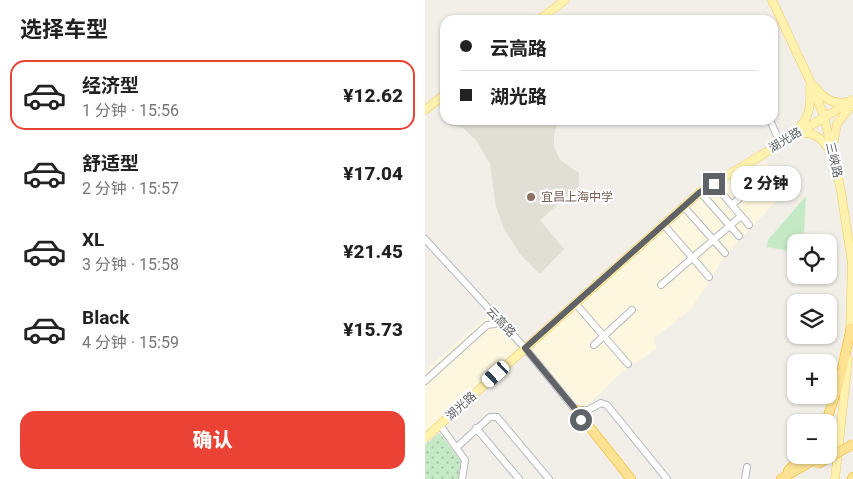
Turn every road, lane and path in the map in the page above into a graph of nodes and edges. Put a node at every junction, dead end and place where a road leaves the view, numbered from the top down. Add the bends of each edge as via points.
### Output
1 (565, 0) edge
2 (772, 0) edge
3 (546, 15) edge
4 (809, 79) junction
5 (440, 98) edge
6 (853, 101) edge
7 (425, 110) edge
8 (824, 116) junction
9 (772, 125) edge
10 (793, 135) junction
11 (780, 143) junction
12 (833, 154) junction
13 (768, 172) dead end
14 (714, 184) junction
15 (700, 192) junction
16 (731, 205) junction
17 (684, 207) junction
18 (741, 216) junction
19 (664, 225) junction
20 (730, 225) junction
21 (749, 225) dead end
22 (739, 236) dead end
23 (425, 239) edge
24 (713, 240) junction
25 (725, 253) dead end
26 (692, 258) junction
27 (709, 277) dead end
28 (661, 285) dead end
29 (575, 303) junction
30 (852, 308) edge
31 (632, 310) dead end
32 (500, 321) junction
33 (851, 328) junction
34 (603, 336) junction
35 (853, 344) edge
36 (594, 345) dead end
37 (525, 348) junction
38 (628, 364) dead end
39 (425, 381) edge
40 (576, 410) junction
41 (829, 414) edge
42 (440, 425) junction
43 (476, 428) junction
44 (853, 436) edge
45 (425, 438) edge
46 (853, 444) edge
47 (837, 446) edge
48 (457, 447) junction
49 (837, 451) edge
50 (794, 464) edge
51 (808, 464) edge
52 (812, 464) edge
53 (747, 467) dead end
54 (462, 479) edge
55 (519, 479) edge
56 (549, 479) edge
57 (629, 479) edge
58 (667, 479) edge
59 (745, 479) edge
60 (779, 479) edge
61 (792, 479) edge
62 (835, 479) edge

1 - 3 main road
2 - 4 main road, 三峡路
4 - 6 main road via 820,95 831,102
4 - 8 main road, 三峡路
4 - 10 main road via 810,111
5 - 7 main road
6 - 8 main road, 湖光路
6 - 12 main road via 837,124
8 - 10 main road, 湖光路
8 - 12 main road, 三峡路
9 - 11 street
10 - 11 main road, 湖光路
10 - 12 main road via 815,134
11 - 14 main road, 湖光路
12 - 30 main road, 三峡路 via 852,264
13 - 16 street
14 - 15 main road, 湖光路
14 - 16 street
15 - 17 main road, 湖光路
15 - 20 street
16 - 18 street
17 - 19 main road, 湖光路
17 - 24 street
18 - 20 street
18 - 21 street
19 - 26 street
19 - 29 main road, 湖光路
20 - 22 street
20 - 24 street
23 - 32 street, 云高路
24 - 25 street
24 - 26 street
26 - 27 street
26 - 28 street
29 - 34 street
29 - 37 main road, 湖光路
30 - 33 main road, 三峡路
31 - 34 street
32 - 37 street, 云高路
32 - 39 street via 487,324
33 - 35 highway
33 - 41 highway
33 - 62 main road, 三峡路
34 - 36 street
34 - 38 street
37 - 40 street, 云高路
37 - 42 main road, 湖光路
40 - 57 highway
40 - 57 street, 云高路
40 - 58 street via 588,410 601,404 607,406
42 - 45 main road, 湖光路
42 - 48 street
43 - 48 street
43 - 55 street
43 - 56 street via 491,416 497,417
44 - 47 highway
46 - 49 highway, bridge
48 - 54 street via 465,460
50 - 60 highway
51 - 60 highway
52 - 61 highway
53 - 59 street

